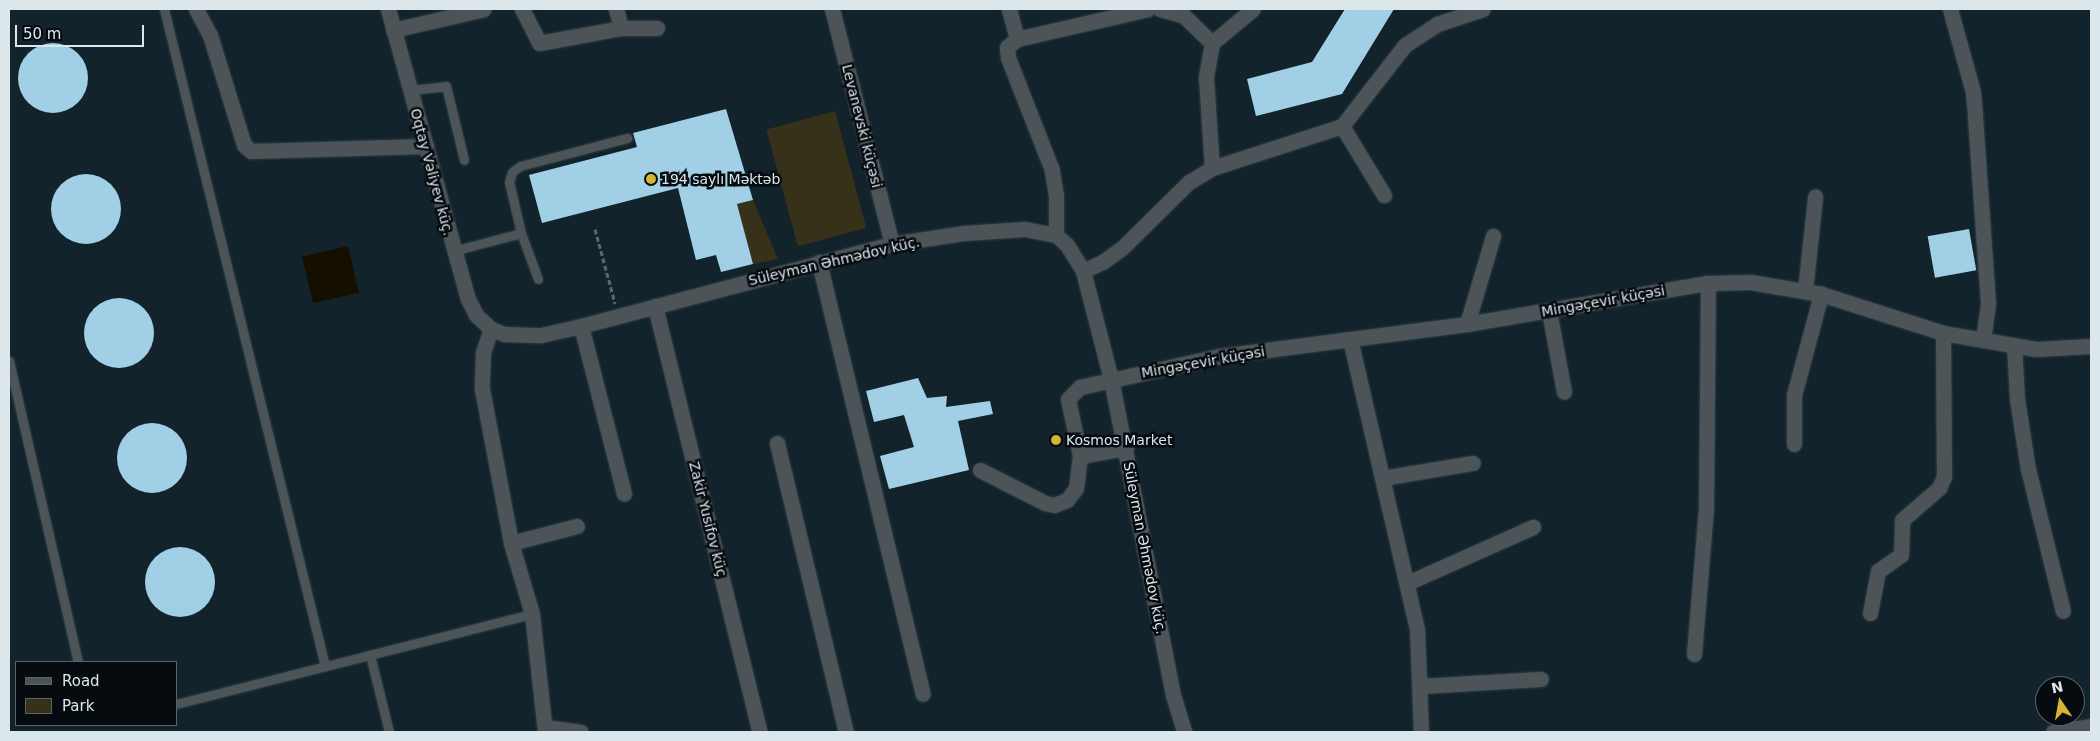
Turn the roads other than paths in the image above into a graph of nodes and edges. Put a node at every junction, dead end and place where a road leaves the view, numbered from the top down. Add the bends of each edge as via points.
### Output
1 (164, 9) edge
2 (196, 9) edge
3 (388, 9) edge
4 (484, 9) edge
5 (522, 9) edge
6 (616, 9) edge
7 (832, 9) edge
8 (1009, 9) edge
9 (1148, 9) edge
10 (1160, 9) edge
11 (1253, 9) edge
12 (1483, 9) edge
13 (1950, 9) edge
14 (621, 28) junction
15 (657, 28) dead end
16 (393, 30) junction
17 (1017, 39) junction
18 (1212, 43) junction
19 (410, 90) junction
20 (1342, 126) junction
21 (627, 138) dead end
22 (426, 146) junction
23 (464, 160) dead end
24 (1212, 168) junction
25 (1384, 195) dead end
26 (1815, 197) dead end
27 (521, 233) junction
28 (1056, 235) junction
29 (1493, 236) dead end
30 (892, 244) junction
31 (453, 252) junction
32 (819, 262) junction
33 (1083, 271) junction
34 (538, 279) dead end
35 (1708, 282) junction
36 (1805, 290) junction
37 (1821, 294) junction
38 (655, 306) junction
39 (1549, 311) junction
40 (1467, 324) junction
41 (581, 326) junction
42 (491, 329) junction
43 (1943, 333) junction
44 (1350, 339) junction
45 (1983, 339) junction
46 (2014, 345) junction
47 (2091, 346) edge
48 (9, 362) edge
49 (1111, 379) junction
50 (1564, 392) dead end
51 (776, 443) dead end
52 (1794, 444) dead end
53 (1126, 448) junction
54 (1080, 456) junction
55 (1473, 463) dead end
56 (980, 470) dead end
57 (1382, 478) junction
58 (624, 494) dead end
59 (577, 526) dead end
60 (1533, 527) dead end
61 (511, 544) junction
62 (1407, 583) junction
63 (2063, 611) dead end
64 (1870, 613) dead end
65 (532, 614) junction
66 (1694, 654) dead end
67 (370, 655) junction
68 (78, 661) edge
69 (326, 666) junction
70 (1541, 679) dead end
71 (1420, 686) junction
72 (923, 694) dead end
73 (178, 703) edge
74 (2091, 726) edge
75 (545, 730) edge
76 (389, 732) edge
77 (581, 732) edge
78 (760, 732) edge
79 (846, 732) edge
80 (1184, 732) edge
81 (1422, 732) edge
82 (2053, 732) edge

1 - 69 lane
2 - 22 street via 210,35 244,145 251,151
3 - 16 street, Oqtay Vəliyev küç.
4 - 16 street
5 - 14 street via 539,43
6 - 14 street
7 - 30 street, Levanevski küçəsi
8 - 17 street
9 - 17 street
10 - 18 street via 1184,16
11 - 18 street
12 - 20 street via 1436,24 1405,45
13 - 45 street via 1976,117 1988,304
14 - 15 street
16 - 19 street, Oqtay Vəliyev küç.
17 - 28 street via 1006,47 1008,58 1052,170 1057,209
18 - 24 street via 1206,78
19 - 22 street, Oqtay Vəliyev küç.
19 - 23 lane via 446,86
20 - 24 street
20 - 25 street
21 - 27 lane via 520,166 512,172 509,182
22 - 31 street, Oqtay Vəliyev küç.
24 - 33 street via 1189,182 1122,248
26 - 36 street
27 - 31 lane
27 - 34 lane
28 - 30 street, Süleyman Əhmədov küç. via 1000,230
28 - 33 street, Süleyman Əhmədov küç.
29 - 40 street
30 - 32 street, Süleyman Əhmədov küç.
31 - 42 street, Oqtay Vəliyev küç. via 468,299 476,314
32 - 38 street, Süleyman Əhmədov küç.
32 - 72 street
33 - 49 street, Süleyman Əhmədov küç.
35 - 36 street, Mingəçevir küçəsi via 1750,282
35 - 39 street, Mingəçevir küçəsi
35 - 66 street via 1706,508
36 - 37 street, Mingəçevir küçəsi
37 - 43 street, Mingəçevir küçəsi
37 - 52 street via 1794,396
38 - 41 street, Süleyman Əhmədov küç.
38 - 78 street, Zakir Yusifov küç
39 - 40 street, Mingəçevir küçəsi
39 - 50 street
40 - 44 street, Mingəçevir küçəsi
41 - 42 street, Süleyman Əhmədov küç. via 534,336 504,334
41 - 58 street
42 - 61 street via 480,373
43 - 45 street, Mingəçevir küçəsi
43 - 64 street via 1944,477 1938,488 1902,520 1901,555 1878,571
44 - 49 street, Mingəçevir küçəsi via 1220,356
44 - 57 street
45 - 46 street, Mingəçevir küçəsi
46 - 47 street, Mingəçevir küçəsi via 2036,348
46 - 63 street via 2017,399 2028,469
48 - 68 lane
49 - 53 street, Süleyman Əhmədov küç.
49 - 54 street, Mingəçevir küçəsi via 1080,387 1068,399
51 - 79 street
53 - 54 street
53 - 80 street, Süleyman Əhmədov küç. via 1173,695
54 - 56 street via 1076,488 1067,500 1054,505
55 - 57 street
57 - 62 street
59 - 61 street
60 - 62 street
61 - 65 street
62 - 71 street via 1421,653
65 - 67 lane
65 - 75 street
67 - 69 lane
67 - 76 lane
69 - 73 lane
70 - 71 street
71 - 81 street
74 - 82 street
75 - 77 street

